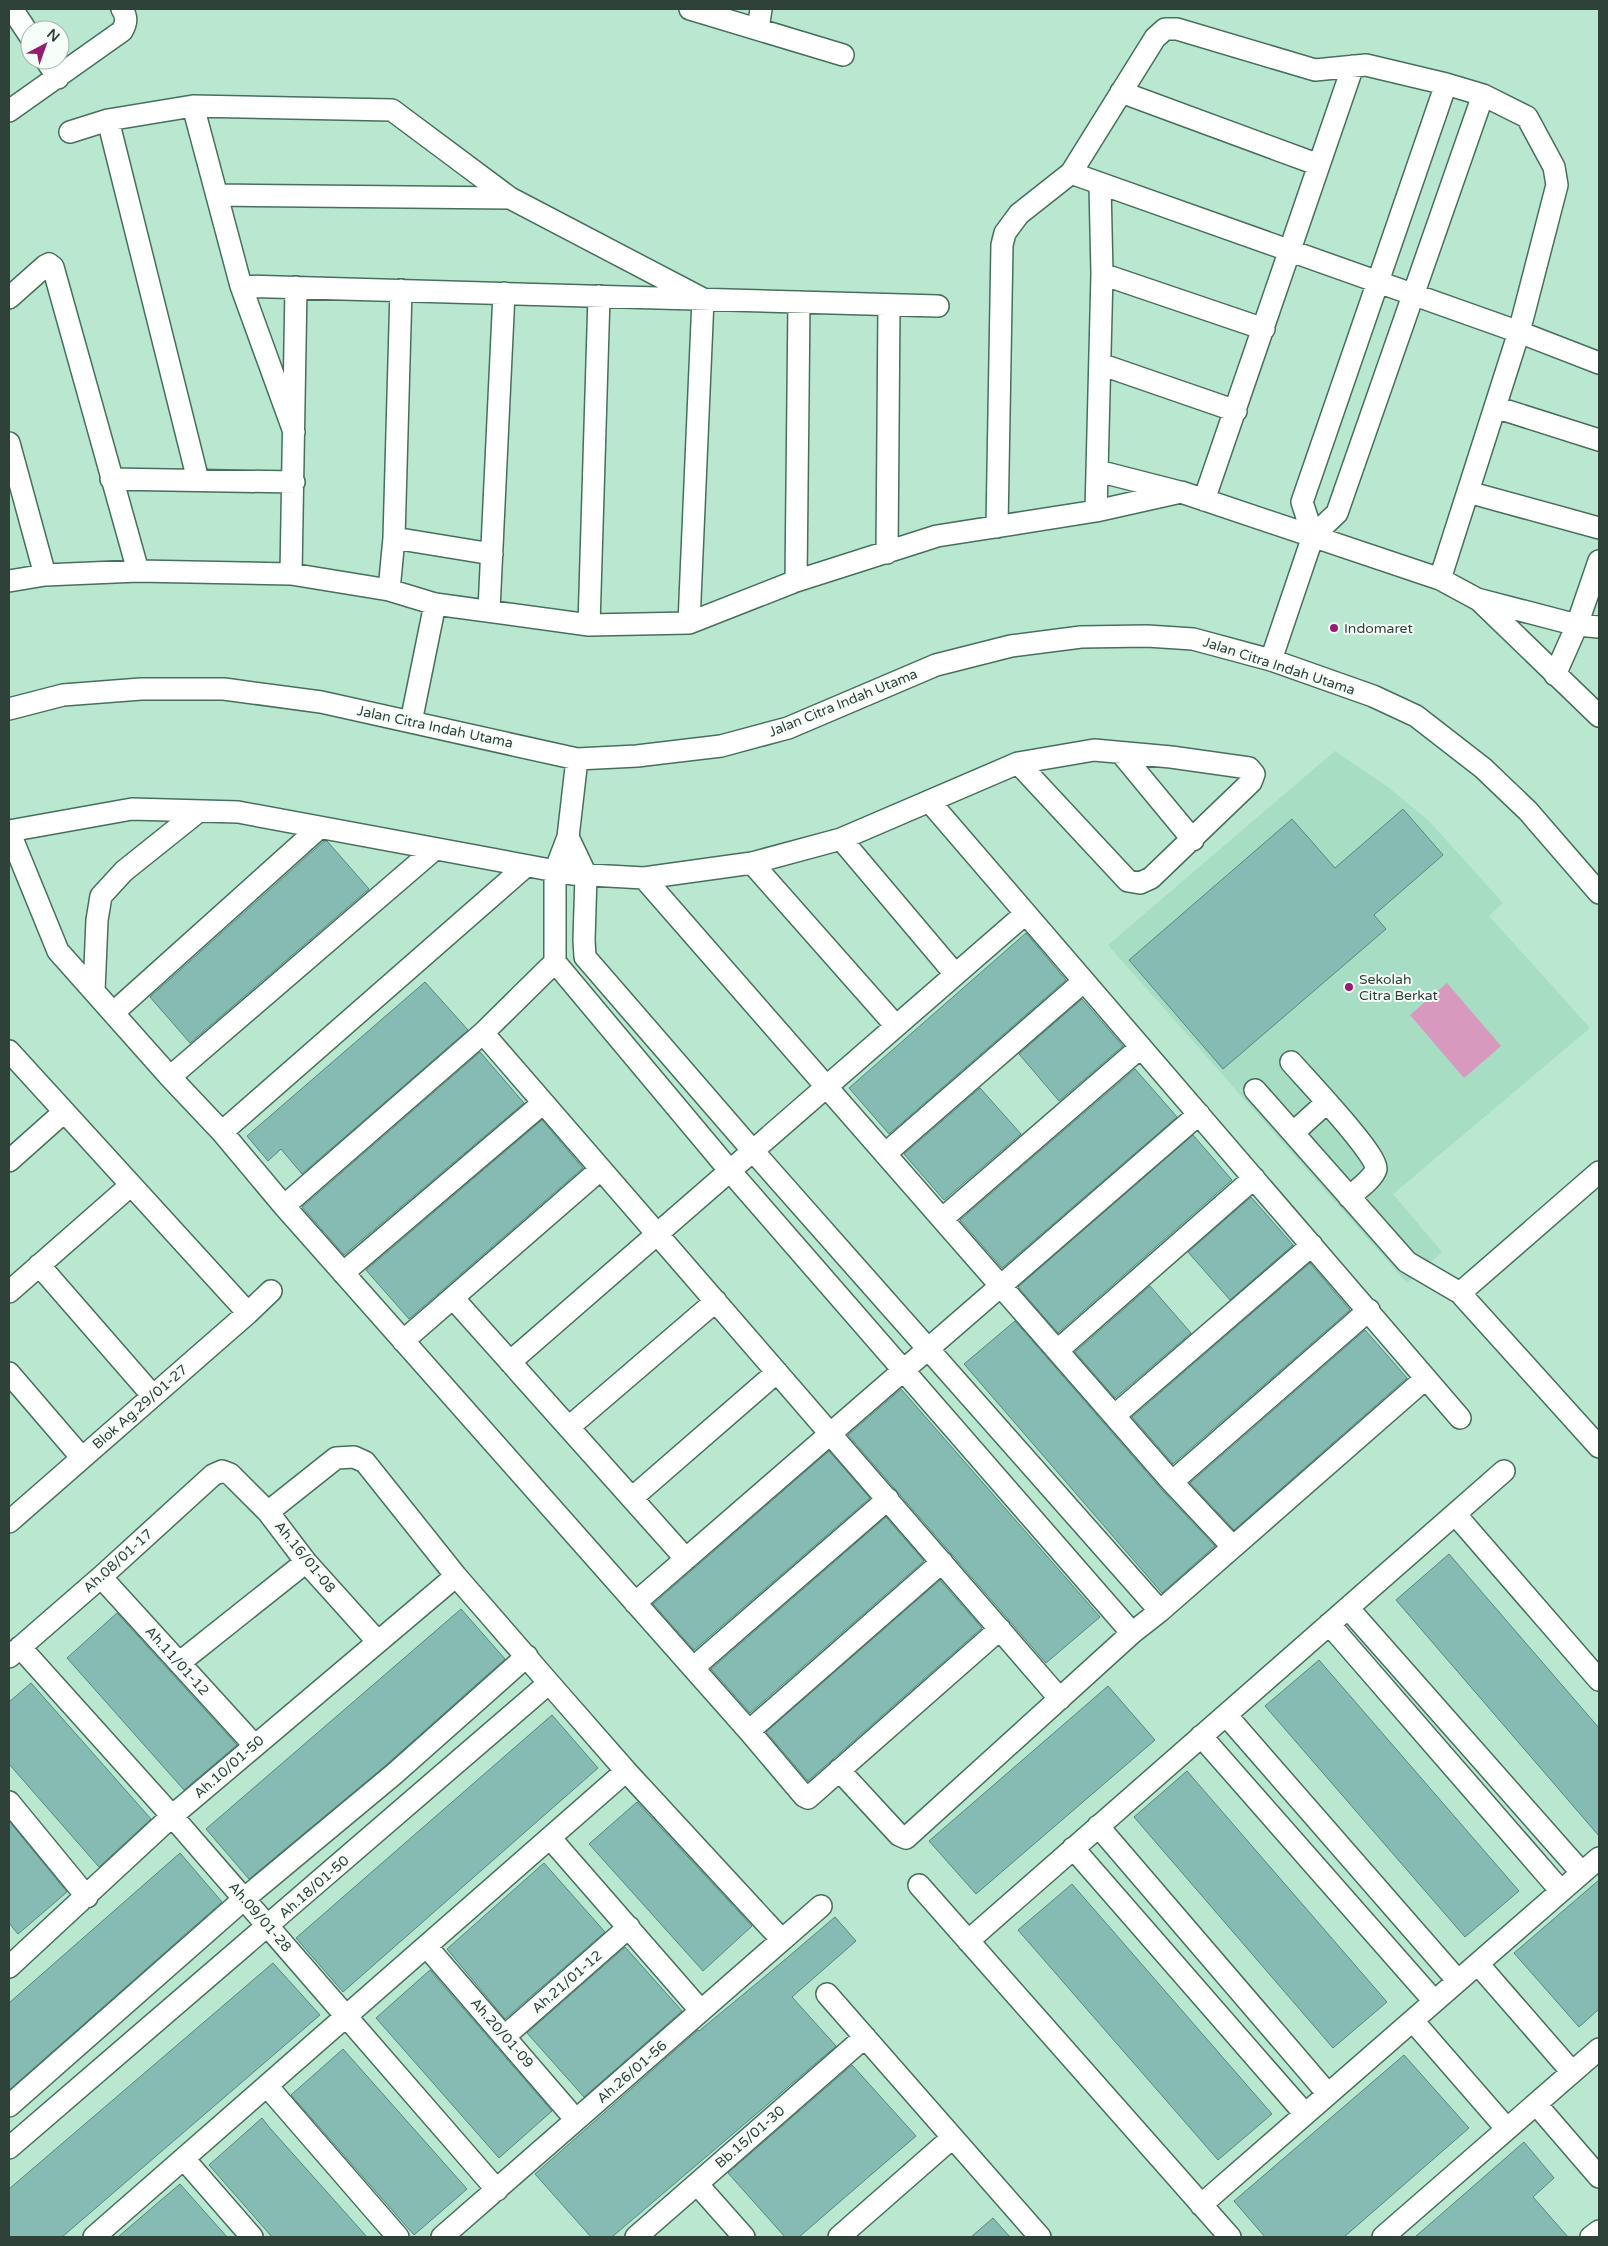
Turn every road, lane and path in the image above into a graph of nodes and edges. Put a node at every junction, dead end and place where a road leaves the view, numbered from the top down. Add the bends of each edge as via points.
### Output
1 (12, 9) edge
2 (122, 9) edge
3 (690, 9) edge
4 (759, 19) edge
5 (20, 21) edge
6 (843, 55) dead end
7 (1353, 66) junction
8 (53, 70) edge
9 (58, 78) junction
10 (1446, 84) junction
11 (1121, 92) junction
12 (1483, 95) junction
13 (193, 106) junction
14 (9, 111) edge
15 (108, 120) junction
16 (70, 132) dead end
17 (1319, 166) junction
18 (1071, 173) junction
19 (1100, 185) junction
20 (217, 194) junction
21 (510, 198) junction
22 (1289, 250) junction
23 (1102, 274) junction
24 (1378, 284) junction
25 (241, 286) junction
26 (296, 287) junction
27 (401, 290) junction
28 (504, 293) junction
29 (1412, 294) junction
30 (599, 296) junction
31 (9, 298) edge
32 (703, 299) junction
33 (799, 302) junction
34 (889, 305) junction
35 (938, 306) dead end
36 (1264, 329) junction
37 (1519, 332) junction
38 (1599, 363) edge
39 (1100, 364) junction
40 (1495, 407) junction
41 (1236, 412) junction
42 (294, 432) junction
43 (1599, 440) edge
44 (9, 443) edge
45 (1098, 470) junction
46 (111, 479) junction
47 (198, 480) junction
48 (294, 482) junction
49 (1181, 492) junction
50 (1468, 492) junction
51 (1204, 500) junction
52 (1096, 511) junction
53 (997, 527) junction
54 (1599, 528) edge
55 (1313, 536) junction
56 (394, 538) junction
57 (887, 552) junction
58 (492, 554) junction
59 (1599, 561) edge
60 (138, 571) junction
61 (291, 574) junction
62 (45, 575) junction
63 (1440, 579) junction
64 (9, 581) edge
65 (796, 582) junction
66 (389, 590) junction
67 (1477, 599) junction
68 (435, 604) junction
69 (489, 610) junction
70 (689, 623) junction
71 (589, 625) junction
72 (1577, 625) junction
73 (1599, 627) edge
74 (1271, 660) junction
75 (1555, 675) junction
76 (9, 709) edge
77 (1599, 716) edge
78 (411, 722) junction
79 (1121, 753) junction
80 (577, 759) junction
81 (1018, 763) junction
82 (929, 801) junction
83 (199, 811) junction
84 (320, 828) junction
85 (9, 831) edge
86 (568, 837) junction
87 (841, 839) junction
88 (1193, 840) junction
89 (435, 849) junction
90 (752, 863) junction
91 (526, 866) junction
92 (555, 871) junction
93 (586, 875) junction
94 (644, 878) junction
95 (1599, 893) edge
96 (1026, 914) junction
97 (555, 962) junction
98 (955, 974) junction
99 (1084, 981) junction
100 (94, 991) junction
101 (113, 1013) junction
102 (896, 1026) junction
103 (483, 1033) junction
104 (1141, 1047) junction
105 (9, 1051) edge
106 (1291, 1062) dead end
107 (170, 1077) junction
108 (826, 1086) junction
109 (1255, 1090) dead end
110 (543, 1103) junction
111 (1326, 1103) junction
112 (64, 1112) junction
113 (1199, 1114) junction
114 (222, 1132) junction
115 (1293, 1133) junction
116 (753, 1151) junction
117 (885, 1154) junction
118 (9, 1161) edge
119 (601, 1170) junction
120 (730, 1171) junction
121 (1599, 1172) edge
122 (1254, 1178) junction
123 (131, 1185) junction
124 (1349, 1197) junction
125 (284, 1206) junction
126 (942, 1219) junction
127 (657, 1234) junction
128 (1312, 1245) junction
129 (40, 1265) junction
130 (343, 1273) junction
131 (1001, 1286) junction
132 (271, 1291) dead end
133 (9, 1292) edge
134 (1460, 1293) junction
135 (453, 1298) junction
136 (716, 1301) junction
137 (1369, 1310) junction
138 (248, 1314) junction
139 (403, 1340) junction
140 (928, 1349) junction
141 (1058, 1350) junction
142 (510, 1362) junction
143 (903, 1370) junction
144 (777, 1372) junction
145 (9, 1374) edge
146 (1425, 1379) junction
147 (153, 1396) junction
148 (1114, 1416) junction
149 (1460, 1418) dead end
150 (568, 1427) junction
151 (831, 1433) junction
152 (1599, 1447) edge
153 (82, 1458) junction
154 (1504, 1471) dead end
155 (230, 1474) joint
156 (1172, 1482) junction
157 (632, 1498) junction
158 (888, 1499) junction
159 (268, 1512) junction
160 (1455, 1514) junction
161 (9, 1521) edge
162 (1232, 1546) junction
163 (686, 1559) junction
164 (306, 1562) junction
165 (942, 1562) junction
166 (456, 1576) junction
167 (101, 1577) junction
168 (635, 1603) junction
169 (1348, 1608) junction
170 (1160, 1611) junction
171 (1329, 1624) junction
172 (1000, 1628) junction
173 (1132, 1633) junction
174 (378, 1642) junction
175 (14, 1652) edge
176 (526, 1656) junction
177 (179, 1663) junction
178 (693, 1668) junction
179 (1599, 1680) edge
180 (549, 1683) junction
181 (1060, 1699) junction
182 (1226, 1715) junction
183 (749, 1731) junction
184 (1201, 1736) junction
185 (254, 1745) junction
186 (840, 1770) junction
187 (626, 1771) junction
188 (9, 1802) edge
189 (172, 1816) junction
190 (1098, 1826) junction
191 (551, 1839) junction
192 (1074, 1848) junction
193 (1599, 1858) edge
194 (1582, 1873) junction
195 (919, 1885) dead end
196 (1561, 1891) junction
197 (87, 1897) junction
198 (244, 1899) junction
199 (821, 1906) dead end
200 (268, 1926) junction
201 (629, 1928) junction
202 (782, 1940) junction
203 (968, 1941) junction
204 (427, 1947) junction
205 (1478, 1964) junction
206 (10, 1965) edge
207 (1458, 1981) junction
208 (828, 1994) dead end
209 (1434, 2002) junction
210 (701, 2011) junction
211 (347, 2017) junction
212 (1413, 2021) junction
213 (505, 2036) junction
214 (865, 2037) junction
215 (1599, 2049) edge
216 (1572, 2072) junction
217 (267, 2086) junction
218 (1328, 2094) junction
219 (1536, 2104) junction
220 (9, 2106) edge
221 (1305, 2114) junction
222 (576, 2120) junction
223 (1507, 2129) junction
224 (952, 2138) junction
225 (9, 2148) edge
226 (184, 2159) junction
227 (1599, 2177) edge
228 (697, 2184) junction
229 (497, 2190) junction
230 (1201, 2205) junction
231 (1599, 2230) edge
232 (104, 2234) edge
233 (252, 2237) edge
234 (398, 2237) edge
235 (442, 2237) edge
236 (636, 2237) edge
237 (744, 2237) edge
238 (839, 2237) edge
239 (1040, 2237) edge
240 (1230, 2237) edge
241 (1383, 2237) edge
242 (1592, 2237) edge

1 - 5 street
2 - 9 street via 126,23 122,31
3 - 4 street
4 - 6 street
7 - 10 street via 1366,65
7 - 11 street via 1315,70 1169,28 1155,38
7 - 17 street
8 - 9 street
9 - 14 street
10 - 12 street
10 - 24 street
11 - 17 street
11 - 18 street
12 - 29 street
12 - 37 street via 1528,118 1556,174 1557,185
13 - 15 street
13 - 20 street
13 - 21 street via 392,110
15 - 16 street
15 - 47 street
17 - 22 street
18 - 19 street
18 - 53 street via 1019,214 1005,233 1002,245
19 - 22 street
19 - 23 street
20 - 21 street
20 - 25 street
21 - 32 street
22 - 24 street
22 - 36 street
23 - 36 street
23 - 39 street
24 - 29 street
24 - 55 street via 1302,502
25 - 26 street
25 - 42 street
26 - 27 street
26 - 42 street
27 - 28 street
27 - 56 street
28 - 30 street
28 - 58 street
29 - 37 street
29 - 55 street via 1337,513
30 - 32 street
30 - 71 street
31 - 46 street via 45,266 54,267
32 - 33 street
32 - 70 street
33 - 34 street
33 - 65 street
34 - 35 street
34 - 57 street
36 - 41 street
37 - 38 street
37 - 40 street
39 - 41 street
39 - 45 street
40 - 43 street
40 - 50 street
41 - 51 street
42 - 48 street
44 - 62 street
45 - 49 street
45 - 52 street
46 - 47 street
46 - 60 street
47 - 48 street
48 - 61 street
49 - 51 street
49 - 52 street
50 - 54 street
50 - 63 street
51 - 55 street
52 - 53 street
53 - 57 street via 937,536
55 - 63 street
55 - 74 street
56 - 58 street
56 - 66 street
57 - 65 street
58 - 69 street
59 - 72 street
60 - 61 street
60 - 62 street
61 - 66 street
62 - 64 street
63 - 67 street
65 - 70 street
66 - 68 street
67 - 72 street
67 - 75 street
68 - 69 street
68 - 78 street
69 - 71 street
70 - 71 street
72 - 73 street
72 - 75 street
74 - 80 street, Jalan Citra Indah Utama via 1193,639 1147,636 1081,637 1011,646 936,665 788,728 721,746
74 - 95 street, Jalan Citra Indah Utama via 1373,696 1416,716 1483,768 1521,805
75 - 77 street
76 - 78 street, Jalan Citra Indah Utama via 63,696 141,689 224,689 321,702
78 - 80 street, Jalan Citra Indah Utama
79 - 81 street via 1094,750
79 - 88 street
79 - 88 street via 1249,768 1254,774 1251,782
80 - 86 street
81 - 82 street
81 - 88 street via 1128,881 1140,883 1151,878
82 - 87 street
82 - 96 street
83 - 84 street via 238,812
83 - 85 street via 132,809
83 - 100 street via 124,871 101,896 96,920
84 - 89 street
84 - 101 street
85 - 100 street via 58,950
86 - 92 street
86 - 93 street
87 - 90 street
87 - 98 street
89 - 91 street
89 - 107 street
90 - 94 street
90 - 102 street
91 - 92 street
91 - 114 street
92 - 93 street
92 - 97 street
93 - 94 street
93 - 116 street via 585,957
94 - 108 street
96 - 98 street
96 - 99 street
97 - 103 street
97 - 120 street
98 - 102 street
99 - 104 street
99 - 117 street
100 - 101 street
101 - 107 street
102 - 108 street
103 - 110 street
103 - 125 street
104 - 113 street
104 - 126 street
105 - 112 street
106 - 111 street
107 - 114 street
108 - 116 street
108 - 117 street
109 - 115 street
110 - 119 street
110 - 130 street
111 - 115 street
111 - 124 street via 1375,1161 1376,1168 1371,1176
112 - 118 street
112 - 123 street
113 - 122 street
113 - 131 street
114 - 125 street
115 - 124 street
116 - 120 street
116 - 140 street
117 - 126 street
119 - 127 street
119 - 135 street
120 - 127 street
120 - 143 street
121 - 134 street
122 - 128 street
122 - 141 street
123 - 129 street
123 - 138 street
124 - 134 street via 1407,1262
125 - 130 street
126 - 131 street
127 - 136 street
127 - 142 street
128 - 137 street
128 - 148 street
129 - 133 street
129 - 147 street
130 - 139 street
131 - 140 street
131 - 141 street
132 - 138 street, Blok Ag.29/01-27
134 - 152 street
135 - 139 street
135 - 142 street
136 - 144 street
136 - 150 street
137 - 146 street
137 - 156 street
138 - 147 street, Blok Ag.29/01-27
139 - 168 street
140 - 143 street
140 - 170 street
141 - 148 street
142 - 150 street
143 - 151 street
143 - 173 street
144 - 151 street
144 - 157 street
145 - 153 street
146 - 149 street
146 - 162 street
147 - 153 street, Blok Ag.29/01-27
148 - 156 street
150 - 157 street
151 - 158 street
151 - 163 street
153 - 161 street, Blok Ag.29/01-27
154 - 160 street
155 - 159 street, Ah.16/01-08
155 - 167 street, Ah.08/01-17 via 222,1471 213,1475
156 - 162 street
157 - 163 street
158 - 165 street
158 - 178 street
159 - 164 street, Ah.16/01-08
159 - 166 street via 336,1458 354,1457 365,1462
160 - 169 street
160 - 179 street
162 - 170 street
163 - 168 street
164 - 174 street, Ah.16/01-08
164 - 177 street
165 - 172 street
165 - 183 street
166 - 174 street, Ah.10/01-50
166 - 176 street
167 - 175 street, Ah.08/01-17
167 - 177 street, Ah.11/01-12
168 - 178 street
169 - 171 street
169 - 194 street
170 - 173 street
171 - 182 street
171 - 196 street
172 - 181 street
172 - 186 street
173 - 181 street
174 - 185 street, Ah.10/01-50
175 - 189 street, Ah.09/01-28
176 - 180 street
176 - 198 street via 393,1775
177 - 185 street, Ah.11/01-12
178 - 183 street
180 - 187 street
180 - 200 street, Ah.18/01-50
181 - 186 street via 906,1838 899,1835
182 - 184 street
182 - 207 street
183 - 186 street via 808,1798
184 - 190 street
184 - 209 street
185 - 189 street, Ah.10/01-50
187 - 191 street
187 - 202 street
188 - 197 street
189 - 197 street, Ah.10/01-50
189 - 198 street, Ah.09/01-28
190 - 192 street
190 - 218 street
191 - 201 street
191 - 204 street
192 - 203 street
192 - 221 street
193 - 194 street
194 - 196 street
195 - 203 street
196 - 205 street
197 - 206 street, Ah.10/01-50
198 - 200 street, Ah.09/01-28
198 - 220 street
199 - 202 street, Ah.26/01-56
200 - 211 street, Ah.09/01-28
200 - 225 street, Ah.18/01-50
201 - 210 street
201 - 213 street, Ah.21/01-12
202 - 210 street, Ah.26/01-56
203 - 230 street
204 - 211 street
204 - 213 street, Ah.20/01-09
205 - 207 street
205 - 216 street
207 - 209 street
208 - 214 street
209 - 212 street
210 - 222 street, Ah.26/01-56
211 - 217 street
211 - 229 street, Ah.09/01-28
212 - 218 street
212 - 223 street
213 - 222 street, Ah.20/01-09
214 - 224 street
214 - 228 street, Bb.15/01-30
215 - 216 street
216 - 219 street
217 - 226 street
217 - 234 street
218 - 221 street
219 - 223 street
219 - 227 street
221 - 230 street
222 - 229 street, Ah.26/01-56
223 - 241 street
224 - 238 street
224 - 239 street
226 - 232 street
226 - 233 street
228 - 236 street, Bb.15/01-30
228 - 237 street
229 - 235 street, Ah.26/01-56
230 - 240 street
231 - 242 street

